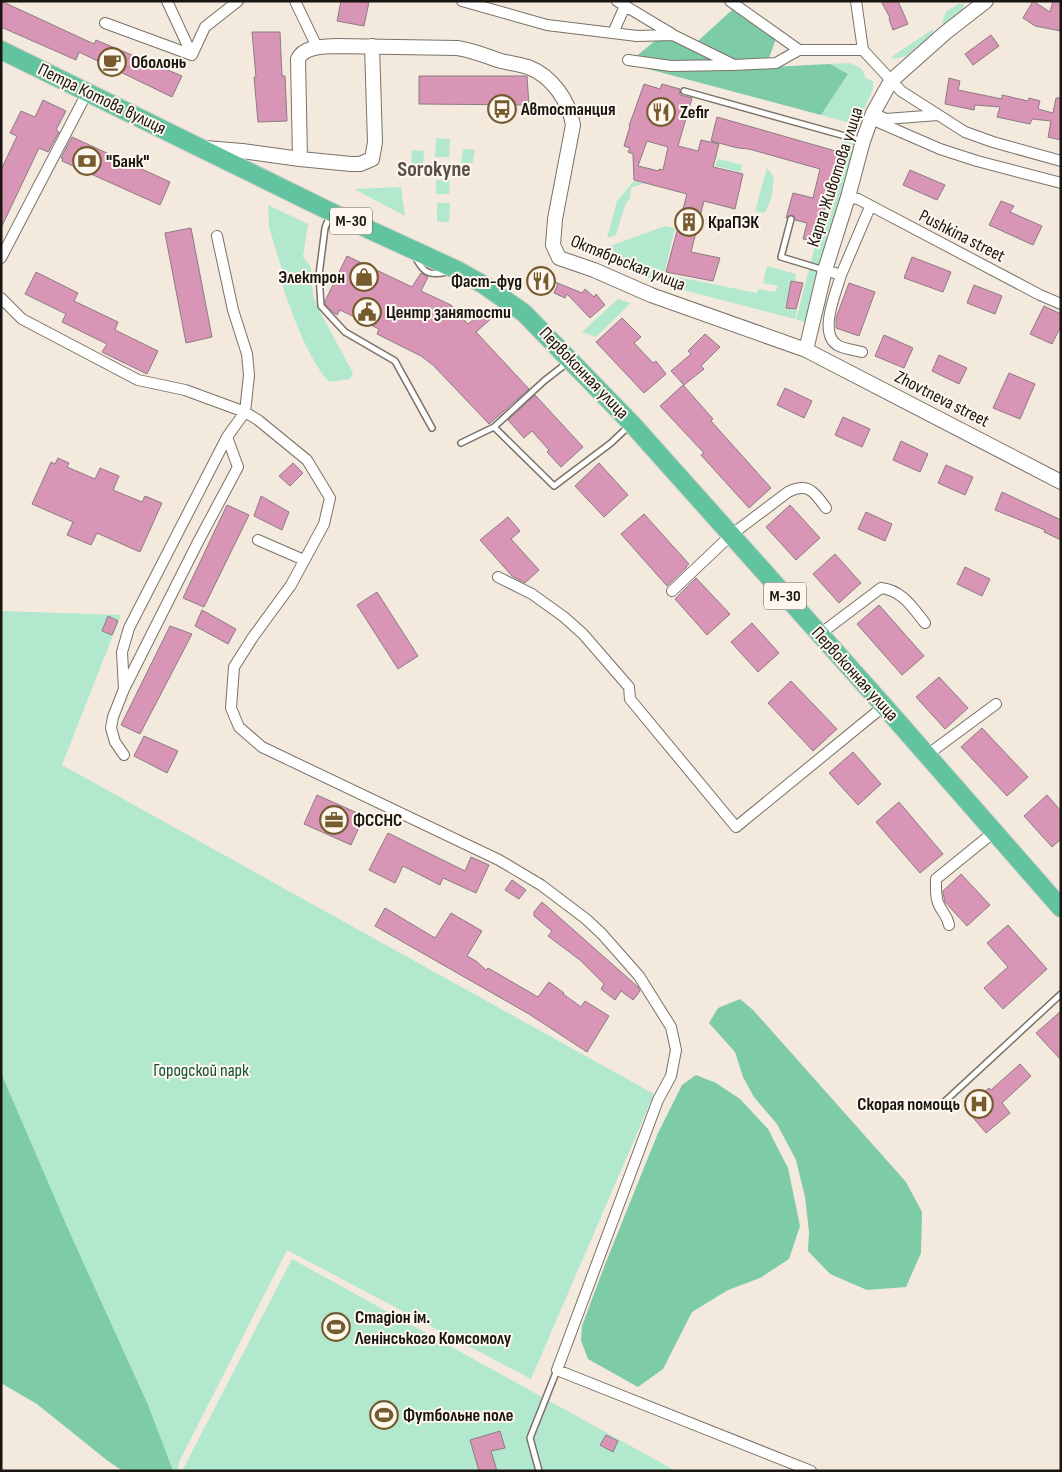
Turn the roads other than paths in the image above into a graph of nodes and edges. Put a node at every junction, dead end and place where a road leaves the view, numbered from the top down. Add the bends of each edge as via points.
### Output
1 (167, 1) edge
2 (238, 1) edge
3 (295, 1) edge
4 (462, 1) edge
5 (730, 1) edge
6 (856, 1) edge
7 (983, 2) edge
8 (621, 4) edge
9 (104, 23) dead end
10 (613, 33) junction
11 (672, 35) junction
12 (372, 46) junction
13 (318, 47) junction
14 (1, 50) edge
15 (799, 50) junction
16 (863, 50) junction
17 (192, 55) junction
18 (628, 60) dead end
19 (734, 65) junction
20 (891, 81) junction
21 (88, 91) junction
22 (684, 91) dead end
23 (938, 115) junction
24 (872, 116) junction
25 (863, 141) junction
26 (203, 148) junction
27 (300, 159) junction
28 (1061, 160) edge
29 (1061, 183) edge
30 (848, 197) junction
31 (870, 207) junction
32 (331, 212) junction
33 (792, 219) dead end
34 (217, 236) dead end
35 (1, 258) edge
36 (825, 270) junction
37 (841, 275) junction
38 (1, 298) edge
39 (1061, 304) edge
40 (806, 350) junction
41 (862, 352) dead end
42 (571, 360) junction
43 (244, 412) junction
44 (632, 424) junction
45 (494, 427) junction
46 (432, 428) dead end
47 (227, 437) junction
48 (461, 444) dead end
49 (1061, 482) edge
50 (826, 508) dead end
51 (731, 535) junction
52 (258, 540) dead end
53 (304, 560) junction
54 (498, 577) dead end
55 (672, 590) dead end
56 (924, 623) dead end
57 (820, 634) junction
58 (124, 689) junction
59 (996, 704) dead end
60 (884, 706) junction
61 (927, 755) junction
62 (124, 756) dead end
63 (994, 832) junction
64 (1061, 908) edge
65 (949, 925) dead end
66 (1061, 994) edge
67 (942, 1104) dead end
68 (557, 1370) junction
69 (539, 1471) edge
70 (811, 1471) edge

1 - 17 street
2 - 17 street via 206,27
3 - 13 street
4 - 10 street via 547,25
5 - 15 street
6 - 16 street
7 - 20 main road, Карпа Животова улица
8 - 10 street
8 - 11 street
9 - 17 street
10 - 11 street
11 - 19 street
12 - 13 main road, Октябрьская улица
12 - 27 main road via 375,142 372,159 360,164
12 - 40 main road, Октябрьская улица via 464,49 528,67 543,76 567,103 573,125 552,245 559,258 651,295
13 - 27 main road via 303,52 298,59
14 - 21 highway, Петра Котова вулиця / М-30
15 - 16 street
15 - 19 street via 776,62
16 - 20 street
18 - 19 street via 671,66
20 - 23 street
20 - 24 main road, Карпа Животова улица
21 - 26 highway, Петра Котова вулиця / М-30
21 - 35 street
22 - 25 lane
23 - 24 street via 886,119
23 - 28 street via 965,132
24 - 25 main road, Карпа Животова улица
24 - 29 street via 940,149
25 - 30 main road, Карпа Животова улица
26 - 27 main road
26 - 32 highway, М-30
30 - 31 street, Pushkina street
30 - 36 main road, Карпа Животова улица
31 - 37 street
31 - 39 street, Pushkina street
32 - 42 highway, Первоконная улица / М-30 via 456,270 499,294 524,313
32 - 46 lane via 325,228 319,275 321,306 345,332 395,361
33 - 36 lane via 781,257
34 - 43 street via 233,310 248,354
36 - 37 street
36 - 40 main road, Карпа Животова улица
37 - 41 street via 828,325 830,338 838,346
38 - 43 street via 22,319 138,380 185,390
40 - 49 main road, Zhovtneva street
42 - 44 highway, Первоконная улица / М-30
42 - 45 lane
43 - 47 street
43 - 53 street via 307,460 330,498 324,524
44 - 45 lane via 554,486
44 - 51 highway, Первоконная улица / М-30
45 - 48 lane
47 - 58 street via 129,628 122,652
47 - 58 street via 238,467
50 - 51 street via 807,487 797,487
51 - 55 street
51 - 57 highway, Первоконная улица / М-30
52 - 53 street
53 - 68 street via 291,585 234,667 231,708 239,727 262,747 499,860 541,885 602,934 639,976 671,1027 676,1050 671,1076 658,1100
54 - 60 street via 532,594 583,634 629,687 630,699 736,827
56 - 57 street via 905,599 891,589 881,588
57 - 60 highway, Первоконная улица / М-30
58 - 62 street via 111,728
59 - 61 street
60 - 61 highway, Первоконная улица / М-30
61 - 63 highway, Первоконная улица / М-30
63 - 64 highway, Первоконная улица / М-30
63 - 65 street via 936,879 935,894
66 - 67 lane
68 - 69 lane via 530,1438
68 - 70 street

